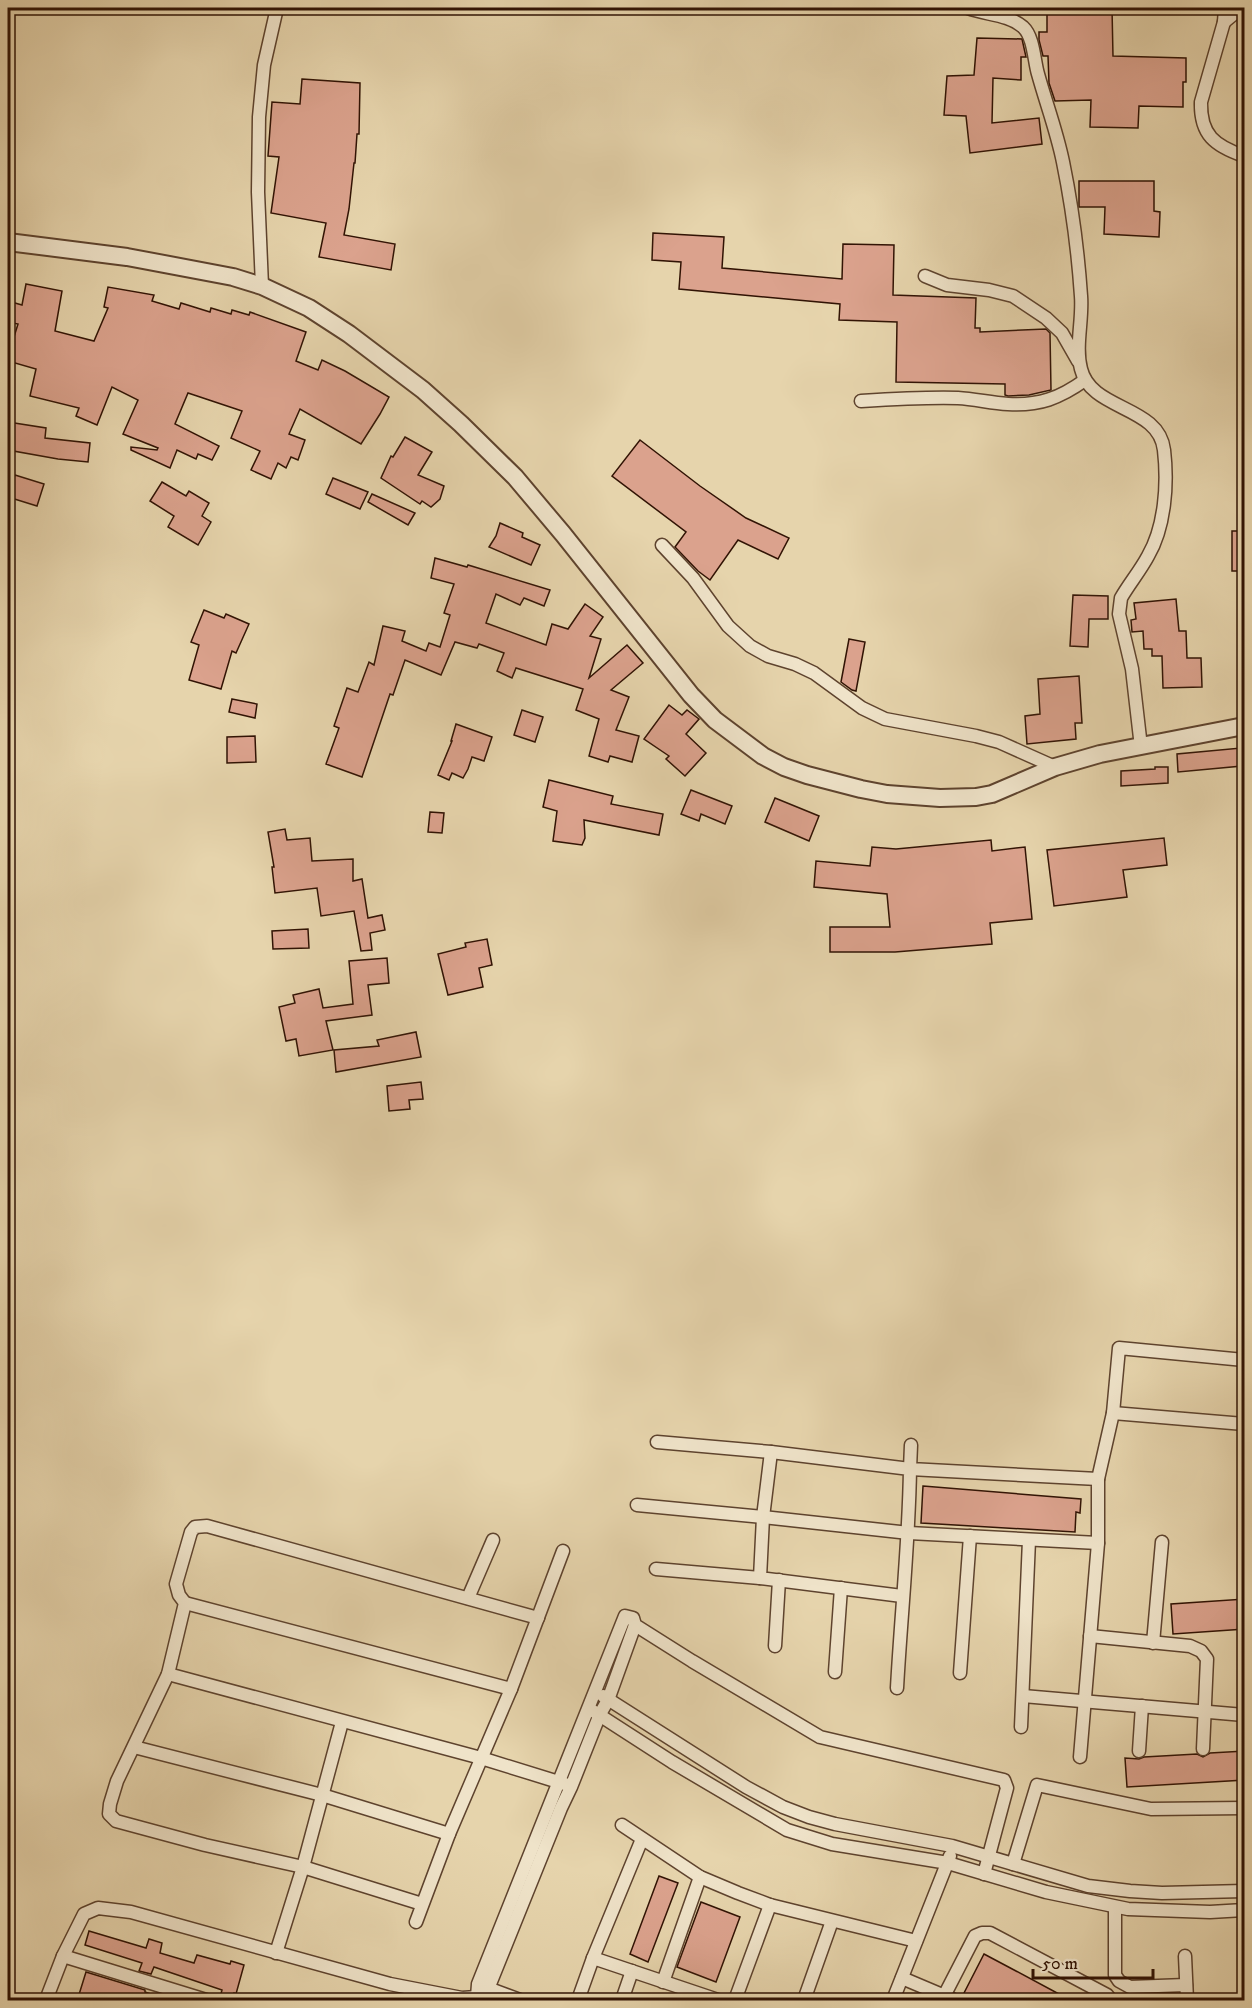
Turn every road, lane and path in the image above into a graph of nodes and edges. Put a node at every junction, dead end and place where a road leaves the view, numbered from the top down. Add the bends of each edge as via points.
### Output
1 (277, 8) edge
2 (968, 8) edge
3 (1225, 8) edge
4 (1241, 8) edge
5 (1224, 22) junction
6 (1245, 156) edge
7 (8, 242) edge
8 (926, 276) dead end
9 (261, 279) junction
10 (1079, 362) junction
11 (1085, 380) junction
12 (861, 401) dead end
13 (662, 545) dead end
14 (1245, 726) edge
15 (1142, 747) junction
16 (1055, 767) junction
17 (1245, 1360) edge
18 (1113, 1413) junction
19 (1245, 1424) edge
20 (657, 1442) dead end
21 (911, 1445) dead end
22 (771, 1452) junction
23 (910, 1469) junction
24 (1098, 1479) junction
25 (637, 1505) dead end
26 (763, 1517) junction
27 (909, 1533) junction
28 (970, 1536) junction
29 (1029, 1539) junction
30 (493, 1540) dead end
31 (1161, 1542) dead end
32 (1098, 1543) junction
33 (563, 1551) dead end
34 (657, 1569) dead end
35 (760, 1578) junction
36 (780, 1580) junction
37 (841, 1588) junction
38 (902, 1596) junction
39 (468, 1598) junction
40 (185, 1603) junction
41 (538, 1618) junction
42 (635, 1625) junction
43 (1090, 1636) junction
44 (1153, 1643) junction
45 (775, 1646) dead end
46 (835, 1672) dead end
47 (960, 1673) dead end
48 (168, 1674) junction
49 (897, 1688) dead end
50 (511, 1689) junction
51 (595, 1690) junction
52 (1023, 1696) junction
53 (608, 1700) junction
54 (1083, 1701) junction
55 (1142, 1706) junction
56 (588, 1708) junction
57 (1205, 1711) junction
58 (600, 1714) junction
59 (1245, 1715) edge
60 (342, 1722) junction
61 (1021, 1727) dead end
62 (134, 1747) junction
63 (1203, 1749) dead end
64 (1139, 1751) dead end
65 (1080, 1757) dead end
66 (481, 1758) junction
67 (559, 1781) junction
68 (571, 1787) junction
69 (322, 1796) junction
70 (1245, 1808) edge
71 (622, 1825) dead end
72 (449, 1834) junction
73 (642, 1839) junction
74 (952, 1846) junction
75 (988, 1857) junction
76 (948, 1863) junction
77 (1013, 1864) junction
78 (303, 1867) junction
79 (984, 1874) junction
80 (699, 1877) junction
81 (1245, 1891) edge
82 (422, 1904) junction
83 (770, 1905) junction
84 (1115, 1907) junction
85 (1245, 1910) edge
86 (416, 1922) dead end
87 (832, 1922) junction
88 (916, 1941) junction
89 (276, 1953) junction
90 (63, 1956) junction
91 (1185, 1956) dead end
92 (592, 1958) junction
93 (632, 1971) junction
94 (902, 1978) junction
95 (663, 1982) junction
96 (1186, 1985) junction
97 (483, 1986) junction
98 (947, 1999) edge
99 (46, 2001) edge
100 (206, 2001) edge
101 (520, 2001) edge
102 (578, 2001) edge
103 (622, 2001) edge
104 (718, 2001) edge
105 (735, 2001) edge
106 (804, 2001) edge
107 (893, 2001) edge
108 (1111, 2001) edge
109 (1186, 2001) edge

1 - 9 street via 261,98
2 - 10 street via 1018,24 1029,39 1062,160 1071,210 1082,297
3 - 5 street
4 - 5 street
5 - 6 street via 1201,102 1203,128 1209,136
7 - 9 street
8 - 10 street via 947,285 1013,296 1062,333
9 - 16 street via 349,334 461,424 515,477 691,695 715,720 763,756 807,775 861,789 940,798 992,794
10 - 11 street
11 - 12 street via 1052,400 1010,405 960,398
11 - 15 street via 1091,389 1152,424 1164,451 1165,484 1157,538 1119,606
13 - 16 street via 693,578 728,626 750,646 814,673 862,708 885,719 999,742
14 - 15 street
15 - 16 street
17 - 18 street via 1119,1348
18 - 19 street
18 - 24 street
20 - 22 street
21 - 23 street
22 - 23 street
22 - 26 street
23 - 24 street
23 - 27 street
24 - 32 street
25 - 26 street
26 - 27 street
26 - 35 street
27 - 28 street
27 - 38 street
28 - 29 street
28 - 47 street
29 - 32 street
29 - 52 street
30 - 39 street
31 - 44 street
32 - 43 street
33 - 41 street
34 - 35 street
35 - 36 street
36 - 37 street
36 - 45 street
37 - 38 street
37 - 46 street
38 - 49 street
39 - 40 street via 200,1526 191,1532 176,1584
39 - 41 street
40 - 48 street
40 - 50 street
41 - 50 street
42 - 51 street via 633,1618 625,1616
42 - 53 street
42 - 75 street via 820,1737 1004,1780 1007,1788
43 - 44 street
43 - 54 street
44 - 57 street via 1190,1646 1201,1651 1207,1659
48 - 60 street
48 - 62 street
50 - 66 street
51 - 53 street
51 - 56 street
52 - 54 street
52 - 61 street
53 - 58 street
53 - 74 street via 783,1808 835,1824
54 - 55 street
54 - 65 street
55 - 57 street
55 - 64 street
56 - 58 street
56 - 67 street
57 - 59 street
57 - 63 street
58 - 68 street
58 - 76 street via 787,1830 832,1844
60 - 66 street
60 - 69 street
62 - 69 street
62 - 78 street via 110,1804 109,1814 116,1821
66 - 67 street
66 - 72 street
67 - 68 street
67 - 97 street
68 - 97 street
69 - 72 street
69 - 78 street
70 - 77 street via 1151,1809 1037,1785
71 - 73 street
72 - 82 street
73 - 80 street
73 - 92 street
74 - 75 street
74 - 76 street
75 - 77 street
75 - 79 street
76 - 79 street
76 - 88 street
77 - 81 street via 1088,1886 1130,1891
78 - 82 street
78 - 89 street
79 - 84 street
80 - 83 street
80 - 95 street
82 - 86 street
83 - 87 street
83 - 105 street
84 - 85 street
84 - 96 street via 1115,1975 1119,1981 1131,1987
87 - 88 street
87 - 106 street
88 - 94 street
89 - 90 street via 131,1912 98,1908 84,1914
89 - 97 street via 390,1984 462,1998 477,1997
90 - 99 street
90 - 100 street
91 - 96 street
92 - 93 street
92 - 102 street
93 - 95 street
93 - 103 street
94 - 98 street
94 - 107 street
95 - 104 street
96 - 109 street
97 - 101 street
98 - 108 street via 975,1936 990,1933 1107,1995

